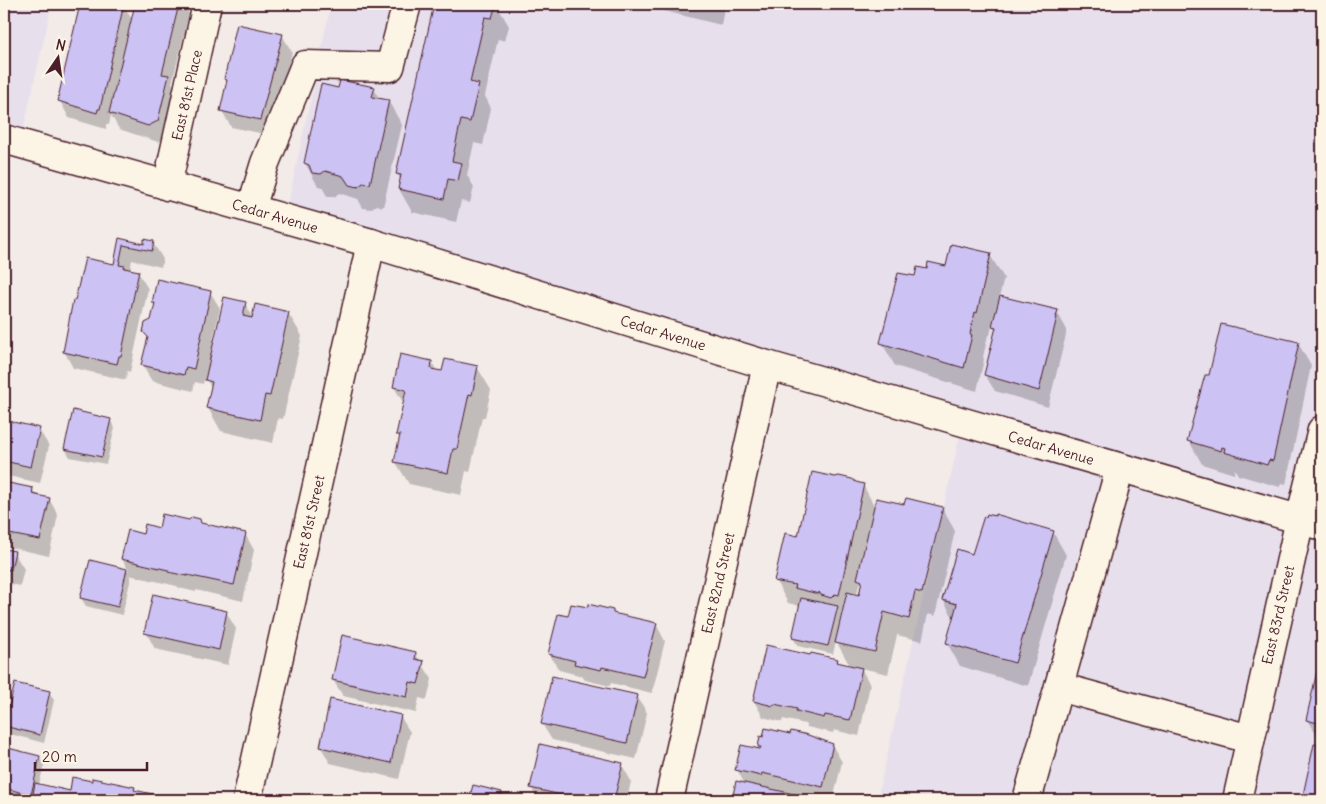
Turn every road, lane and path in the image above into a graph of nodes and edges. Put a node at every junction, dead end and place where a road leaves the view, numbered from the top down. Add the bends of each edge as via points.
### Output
1 (208, 4) edge
2 (407, 4) edge
3 (4, 139) edge
4 (167, 186) junction
5 (251, 209) junction
6 (371, 243) junction
7 (767, 365) junction
8 (1322, 430) edge
9 (1120, 468) junction
10 (1311, 523) edge
11 (1059, 687) junction
12 (1250, 739) junction
13 (247, 800) edge
14 (670, 800) edge
15 (1027, 800) edge
16 (1236, 800) edge

1 - 4 street, East 81st Place
2 - 5 street via 390,67 305,65 265,163
3 - 4 street, Cedar Avenue
4 - 5 street, Cedar Avenue
5 - 6 street, Cedar Avenue
6 - 7 street, Cedar Avenue
6 - 13 street, East 81st Street
7 - 9 street, Cedar Avenue
7 - 14 street, East 82nd Street
8 - 10 street, East 83rd Street
9 - 10 street, Cedar Avenue
9 - 11 street
10 - 12 street, East 83rd Street
11 - 12 street
11 - 15 street
12 - 16 street, East 83rd Street

